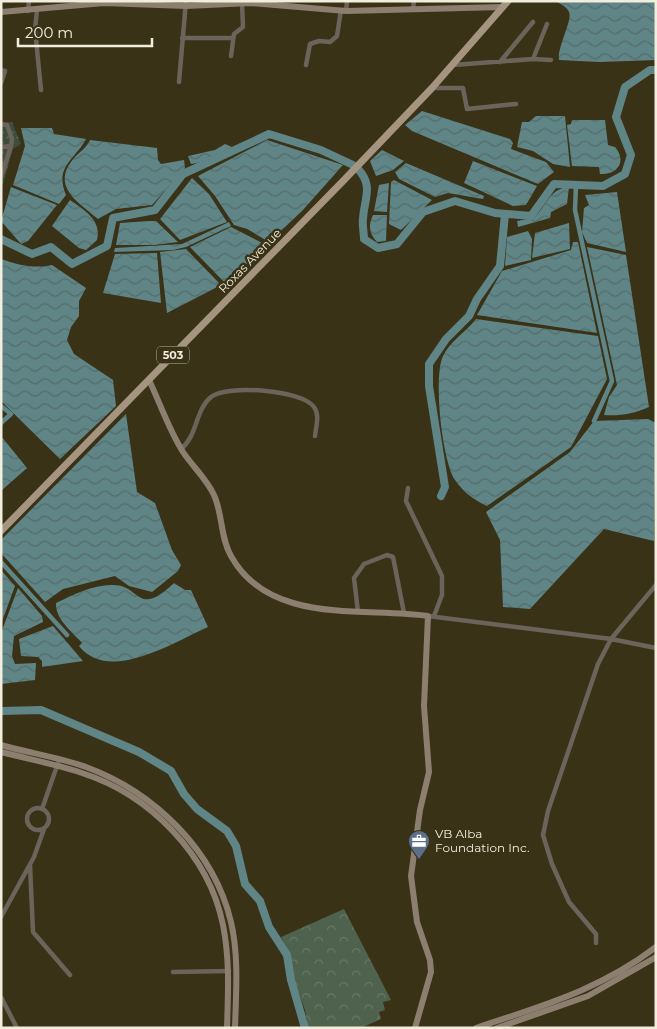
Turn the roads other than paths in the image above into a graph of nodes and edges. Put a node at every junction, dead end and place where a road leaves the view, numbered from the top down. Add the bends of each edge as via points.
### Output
1 (29, 1) edge
2 (346, 1) edge
3 (414, 1) edge
4 (250, 2) edge
5 (82, 3) edge
6 (129, 3) edge
7 (186, 3) edge
8 (225, 3) edge
9 (242, 3) junction
10 (280, 3) edge
11 (506, 4) edge
12 (413, 9) junction
13 (37, 10) junction
14 (344, 10) junction
15 (28, 11) junction
16 (1, 12) edge
17 (533, 22) dead end
18 (547, 24) dead end
19 (182, 38) junction
20 (232, 38) junction
21 (231, 56) dead end
22 (533, 59) junction
23 (552, 60) dead end
24 (500, 62) junction
25 (306, 65) dead end
26 (452, 65) junction
27 (1, 70) edge
28 (179, 82) dead end
29 (1, 83) edge
30 (432, 88) junction
31 (41, 90) dead end
32 (516, 104) dead end
33 (1, 124) edge
34 (11, 146) junction
35 (1, 147) edge
36 (3, 169) edge
37 (1, 177) edge
38 (149, 380) junction
39 (315, 436) dead end
40 (182, 449) junction
41 (408, 488) dead end
42 (1, 531) edge
43 (656, 585) edge
44 (649, 592) junction
45 (656, 594) edge
46 (358, 612) junction
47 (404, 613) junction
48 (431, 616) junction
49 (611, 640) junction
50 (656, 648) edge
51 (1, 745) edge
52 (1, 752) edge
53 (58, 763) junction
54 (42, 809) junction
55 (44, 828) junction
56 (30, 865) junction
57 (1, 917) edge
58 (596, 942) dead end
59 (656, 947) edge
60 (656, 957) edge
61 (229, 970) junction
62 (173, 972) dead end
63 (70, 975) dead end
64 (1, 997) edge
65 (17, 1028) edge
66 (226, 1028) edge
67 (234, 1028) edge
68 (415, 1028) edge
69 (476, 1028) edge
70 (497, 1028) edge

1 - 15 street
2 - 14 street
3 - 12 street
4 - 9 street
4 - 10 street
5 - 6 street
5 - 13 street
6 - 7 street
7 - 8 street
7 - 19 street
8 - 9 street
9 - 20 street via 243,27
10 - 14 street
11 - 12 street
11 - 26 main road, Roxas Avenue / 503
12 - 14 street
13 - 15 street
13 - 31 street via 35,29
14 - 25 street via 337,36 330,42 310,44
15 - 16 street
17 - 24 street
18 - 22 street
19 - 20 street
19 - 28 street
20 - 21 street
22 - 23 street
22 - 24 street
24 - 26 street
26 - 30 main road, Roxas Avenue / 503
27 - 29 street via 5,71
30 - 32 street via 463,88 467,109
30 - 38 main road, Roxas Avenue / 503
33 - 34 street via 7,125
34 - 35 street
34 - 36 street
36 - 37 street
38 - 40 street
38 - 42 main road, Roxas Avenue / 503
39 - 40 street via 318,414 311,404 296,395 233,389 210,397 191,440
40 - 46 street via 209,485 218,505 226,547 252,584 272,595 309,606
41 - 48 street via 406,501 442,576 442,596
43 - 44 street
44 - 45 street
44 - 49 street
46 - 47 street
46 - 47 street via 354,578 364,564 387,555 392,557
47 - 48 street
48 - 49 street
48 - 68 street via 424,706 429,772 420,810 412,876 418,922 431,972
49 - 50 street
49 - 58 street via 598,664 548,811 543,835 569,902 596,934
51 - 53 street
52 - 53 street
53 - 54 street
53 - 61 street via 110,784 139,802 189,849 209,883 218,907
53 - 67 street via 85,767 115,779 171,819 195,847 215,880 231,922 236,971
54 - 55 street via 49,817
54 - 55 street via 30,811 27,822 32,829
55 - 56 street
56 - 57 street
56 - 63 street via 33,932
59 - 69 street via 610,978 585,990
60 - 70 street via 588,996
61 - 62 street
61 - 66 street
64 - 65 street

